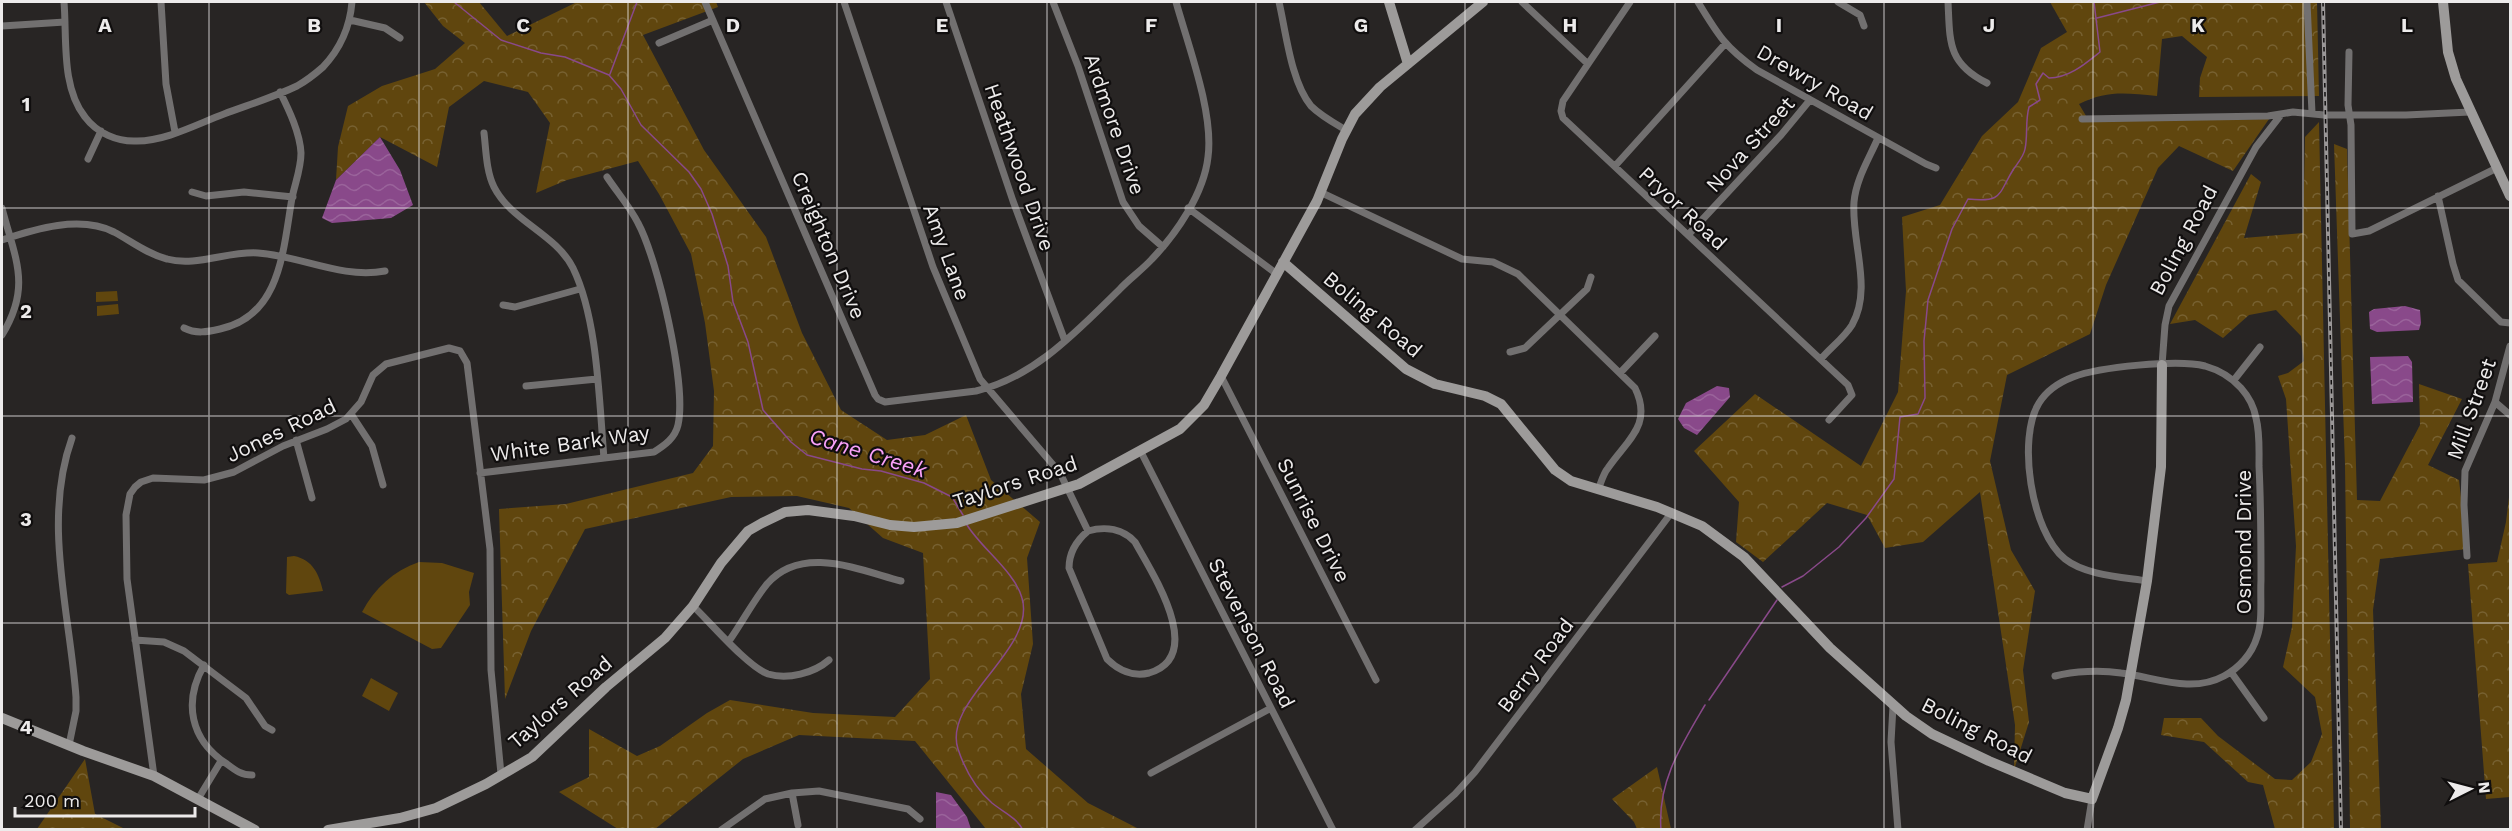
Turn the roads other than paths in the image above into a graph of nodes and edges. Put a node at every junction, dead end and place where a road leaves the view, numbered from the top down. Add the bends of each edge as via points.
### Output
1 (64, 2) edge
2 (161, 2) edge
3 (352, 2) edge
4 (705, 2) edge
5 (844, 2) edge
6 (946, 2) edge
7 (1053, 2) edge
8 (1176, 2) edge
9 (1279, 2) edge
10 (1389, 2) edge
11 (1483, 2) edge
12 (1522, 2) edge
13 (1630, 2) edge
14 (1698, 2) edge
15 (1838, 2) edge
16 (1948, 2) edge
17 (2307, 2) edge
18 (2443, 2) edge
19 (350, 20) junction
20 (713, 20) junction
21 (65, 22) junction
22 (2, 26) edge
23 (1864, 26) dead end
24 (400, 38) dead end
25 (659, 43) dead end
26 (1725, 44) junction
27 (2349, 52) dead end
28 (1408, 64) junction
29 (1588, 64) junction
30 (1987, 83) dead end
31 (280, 92) junction
32 (1810, 100) junction
33 (2470, 112) junction
34 (2312, 113) junction
35 (2349, 115) junction
36 (2280, 116) junction
37 (2082, 119) dead end
38 (1346, 130) junction
39 (101, 131) junction
40 (175, 132) junction
41 (484, 133) dead end
42 (1878, 138) junction
43 (88, 159) dead end
44 (1614, 166) junction
45 (1936, 168) dead end
46 (2497, 168) junction
47 (607, 177) dead end
48 (192, 192) dead end
49 (1320, 192) junction
50 (292, 196) junction
51 (2438, 196) junction
52 (2511, 196) edge
53 (2, 208) edge
54 (1188, 208) junction
55 (1688, 235) junction
56 (5, 238) edge
57 (1162, 247) junction
58 (281, 257) junction
59 (1283, 262) junction
60 (385, 271) dead end
61 (1277, 274) junction
62 (1592, 277) dead end
63 (580, 289) junction
64 (503, 305) dead end
65 (1560, 315) junction
66 (2511, 323) edge
67 (184, 328) dead end
68 (2, 335) edge
69 (1655, 336) dead end
70 (1065, 341) junction
71 (2511, 345) edge
72 (2260, 347) dead end
73 (1510, 352) dead end
74 (1821, 359) junction
75 (2162, 365) junction
76 (1620, 373) junction
77 (1221, 376) junction
78 (597, 379) junction
79 (2234, 380) junction
80 (526, 386) dead end
81 (988, 388) junction
82 (2495, 402) junction
83 (351, 414) junction
84 (2511, 415) edge
85 (1829, 420) dead end
86 (72, 438) dead end
87 (296, 440) junction
88 (1141, 452) junction
89 (604, 458) junction
90 (480, 473) junction
91 (383, 485) dead end
92 (1068, 488) junction
93 (1599, 490) junction
94 (312, 498) dead end
95 (1672, 512) junction
96 (1088, 531) junction
97 (2467, 556) dead end
98 (901, 581) dead end
99 (2147, 581) junction
100 (693, 606) junction
101 (135, 640) junction
102 (729, 641) junction
103 (829, 660) dead end
104 (204, 665) junction
105 (2231, 672) junction
106 (2131, 675) junction
107 (2055, 676) dead end
108 (1376, 680) dead end
109 (1893, 706) junction
110 (1271, 708) junction
111 (2, 718) edge
112 (2264, 718) dead end
113 (272, 730) dead end
114 (69, 745) junction
115 (221, 760) junction
116 (1151, 773) dead end
117 (501, 774) junction
118 (252, 775) dead end
119 (154, 776) junction
120 (792, 793) junction
121 (198, 799) junction
122 (2092, 799) junction
123 (920, 819) dead end
124 (798, 825) dead end
125 (255, 830) edge
126 (328, 830) edge
127 (721, 830) edge
128 (1333, 830) edge
129 (1415, 830) edge
130 (1898, 830) edge
131 (2087, 830) edge

1 - 21 street
2 - 40 street via 166,84
3 - 19 street
4 - 20 street, Creighton Drive
5 - 81 street, Amy Lane via 933,267 972,363
6 - 70 street, Heathwood Drive
7 - 57 street, Ardmore Drive via 1123,202 1139,226
8 - 54 street, Creighton Drive via 1209,134 1207,166
9 - 38 street via 1305,98 1318,112
10 - 28 street
11 - 28 street, Taylors Road
12 - 29 street
13 - 29 street, Pryor Road
14 - 26 street, Drewry Road
15 - 23 street via 1860,15
16 - 30 street via 1954,56 1970,74
17 - 34 street
18 - 33 street via 2448,52
19 - 24 street via 385,28
19 - 31 street via 339,46 324,66
20 - 25 street
20 - 81 street, Creighton Drive via 876,398 885,402
21 - 22 street
21 - 39 street via 73,97 86,118
26 - 32 street, Drewry Road via 1757,70
26 - 44 street
27 - 35 street
28 - 38 street, Taylors Road via 1367,99
29 - 44 street, Pryor Road via 1563,101 1561,115
31 - 40 street
31 - 50 street via 300,147 300,166
32 - 42 street, Drewry Road
32 - 55 street, Nova Street
33 - 35 street
33 - 46 street
34 - 35 street
34 - 36 street
35 - 51 street via 2352,234 2369,231
36 - 37 street
36 - 75 street, Boling Road via 2256,147 2169,306
38 - 49 street, Taylors Road
39 - 40 street via 117,139 135,141 158,139
39 - 43 street
41 - 63 street via 493,186 508,205 564,254
42 - 45 street, Drewry Road
42 - 74 street via 1860,176 1855,200 1858,309 1849,330
44 - 55 street, Pryor Road
46 - 51 street
46 - 52 street
47 - 89 street, White Bark Way via 638,222 653,258 680,398 678,427 669,442 654,452
48 - 50 street via 206,196 244,192
49 - 59 street, Taylors Road
49 - 65 street via 1454,256 1504,266 1518,274
50 - 58 street
51 - 66 street via 2458,280 2503,324
53 - 56 street
54 - 57 street, Creighton Drive
54 - 61 street
55 - 74 street, Pryor Road
56 - 58 street via 59,226 87,225 113,231 168,260 249,253
56 - 68 street via 17,266 19,292 16,309
57 - 70 street, Creighton Drive
58 - 60 street via 348,272
58 - 67 street via 272,290 251,317 216,330 199,332
59 - 61 street, Taylors Road
59 - 93 street, Boling Road via 1396,363 1435,384 1492,399 1512,416 1560,474
61 - 77 street, Taylors Road
62 - 65 street via 1587,289
63 - 64 street via 515,307
63 - 78 street via 590,325
65 - 73 street via 1525,348
65 - 76 street
69 - 76 street
70 - 81 street, Creighton Drive via 1029,369
71 - 82 street, Mill Street
72 - 79 street
74 - 85 street, Pryor Road via 1852,392
75 - 79 street, Osmond Drive via 2204,365
75 - 99 street, Boling Road via 2162,467
75 - 99 street, Osmond Drive via 2096,371 2063,382 2039,402 2029,437 2037,516 2053,547 2082,568
76 - 93 street via 1635,388 1642,416 1636,431 1606,470
77 - 88 street, Taylors Road via 1204,405 1188,422
77 - 108 street, Sunrise Drive
78 - 80 street
78 - 89 street
79 - 105 street, Osmond Drive via 2249,399 2257,421 2261,551 2258,634 2251,651
81 - 92 street, Amy Lane via 1060,473
82 - 84 street
82 - 97 street, Mill Street via 2465,471
83 - 87 street, Jones Road
83 - 90 street, Jones Road via 382,366 449,348 457,350 464,354 467,363
83 - 91 street via 372,446
86 - 114 street via 65,455 59,516 76,698
87 - 94 street
87 - 101 street, Jones Road via 227,475 204,480 153,478 135,487 129,498 125,533
88 - 92 street, Taylors Road
88 - 110 street, Stevenson Road
89 - 90 street, White Bark Way
90 - 117 street, Jones Road via 490,549 491,670
92 - 96 street, Amy Lane
92 - 100 street, Taylors Road via 970,520 914,527 808,510 785,512 748,531
93 - 95 street, Boling Road
95 - 109 street, Boling Road via 1702,526 1738,551 1830,648
95 - 129 street, Berry Road via 1475,772
96 - 96 street via 1073,549 1069,568 1107,659 1113,666 1131,673 1159,668 1174,650 1176,633 1145,559 1129,535 1107,528
98 - 102 street via 829,562 796,565 768,584
99 - 106 street, Boling Road
100 - 102 street
100 - 117 street, Taylors Road via 665,638 606,687 541,750
101 - 104 street via 172,645
101 - 119 street, Jones Road
102 - 103 street via 767,674 783,677 819,669
104 - 113 street via 246,698
104 - 115 street via 194,687 193,716 203,741
105 - 106 street, Osmond Drive via 2195,685
105 - 112 street
106 - 107 street, Osmond Drive via 2099,672
106 - 122 street, Boling Road via 2118,728
109 - 122 street, Boling Road via 1932,734 1989,761 2065,793
109 - 130 street
110 - 116 street
110 - 128 street, Stevenson Road
111 - 114 street
114 - 119 street
115 - 118 street via 244,776
115 - 121 street
117 - 126 street, Taylors Road via 454,800 416,814
119 - 121 street
120 - 123 street via 819,791 908,809
120 - 124 street
120 - 127 street via 765,799
121 - 125 street
122 - 131 street

